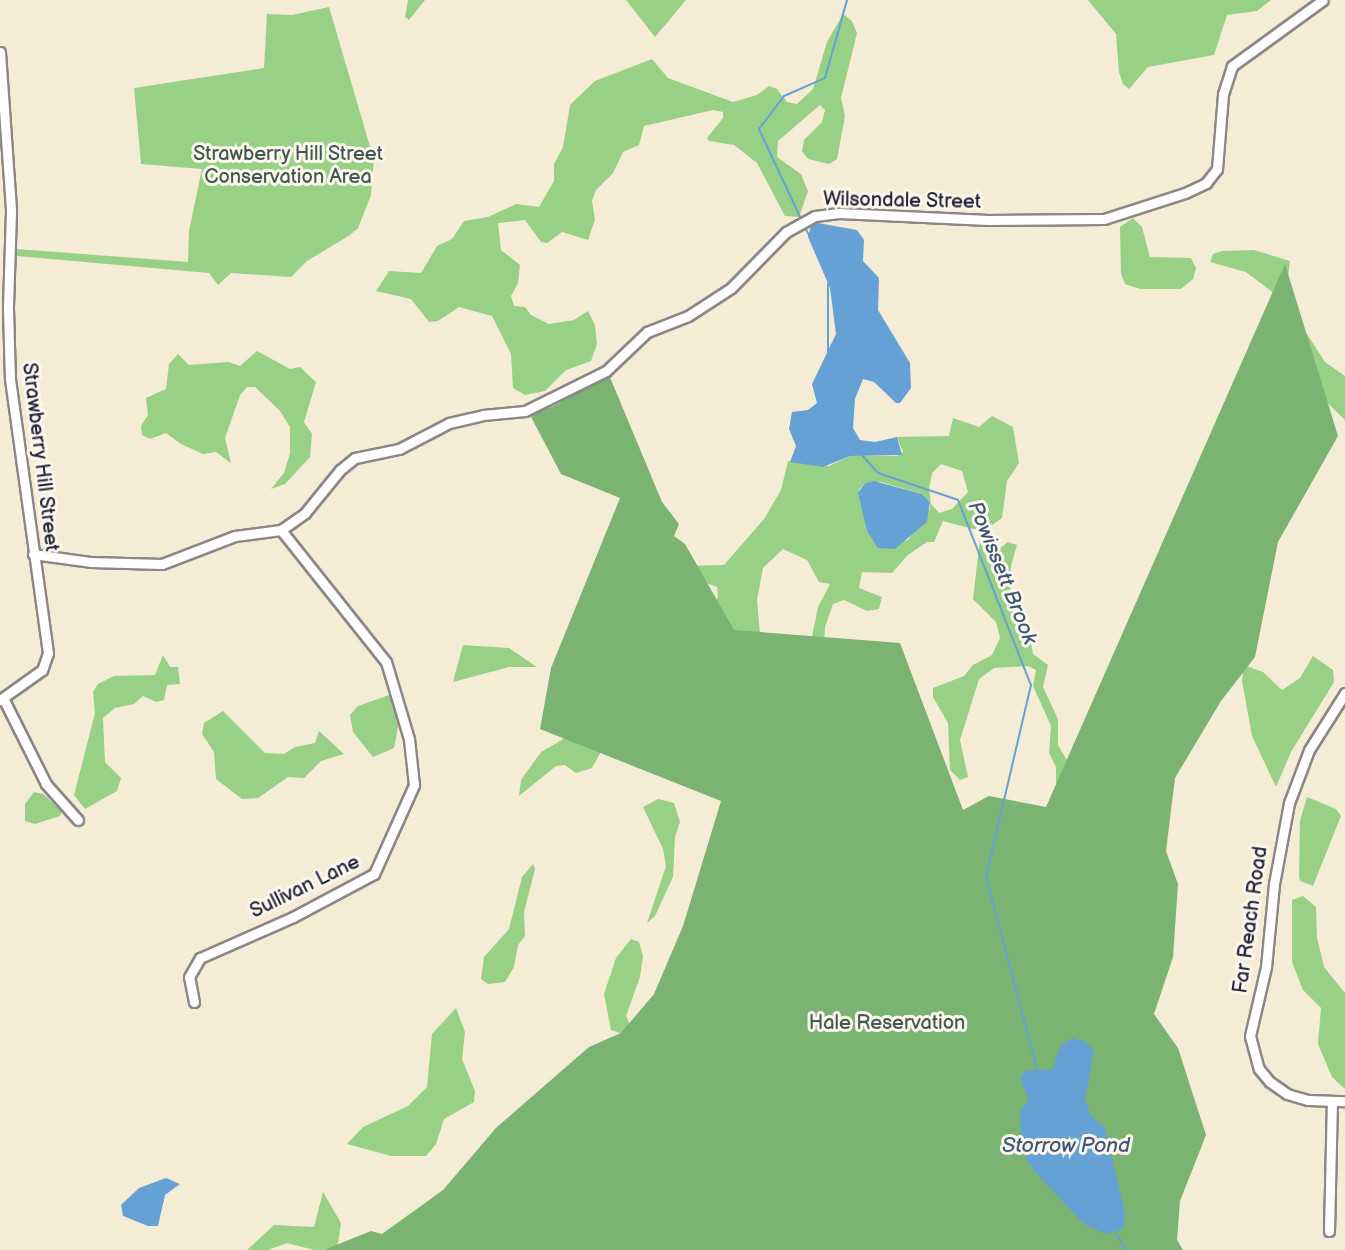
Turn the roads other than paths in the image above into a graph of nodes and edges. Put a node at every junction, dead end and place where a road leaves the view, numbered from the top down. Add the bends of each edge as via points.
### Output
1 (1323, 0) edge
2 (0, 51) edge
3 (280, 530) junction
4 (33, 554) junction
5 (1345, 693) edge
6 (2, 699) edge
7 (78, 820) dead end
8 (194, 1002) dead end
9 (1345, 1101) edge
10 (1332, 1103) junction
11 (1329, 1231) dead end

1 - 3 street, Wilsondale Street via 1232,66 1223,94 1216,169 1206,183 1104,219 988,220 838,213 804,221 731,288 694,313 647,332 600,374 525,411 483,414 449,423 399,449 355,458 340,470 305,513
2 - 4 street, Strawberry Hill Street via 11,212 10,372
3 - 4 street, Wilsondale Street via 235,536 159,564 91,562
3 - 8 street, Sullivan Lane via 386,662 409,739 414,785 374,874 293,917 200,958 189,977
4 - 6 street, Strawberry Hill Street via 47,661 42,670
5 - 10 street, Far Reach Road via 1309,750 1289,803 1274,884 1266,967 1250,1036 1259,1069 1270,1082 1287,1094
6 - 7 street via 45,784
9 - 10 street, Far Reach Road
10 - 11 street

